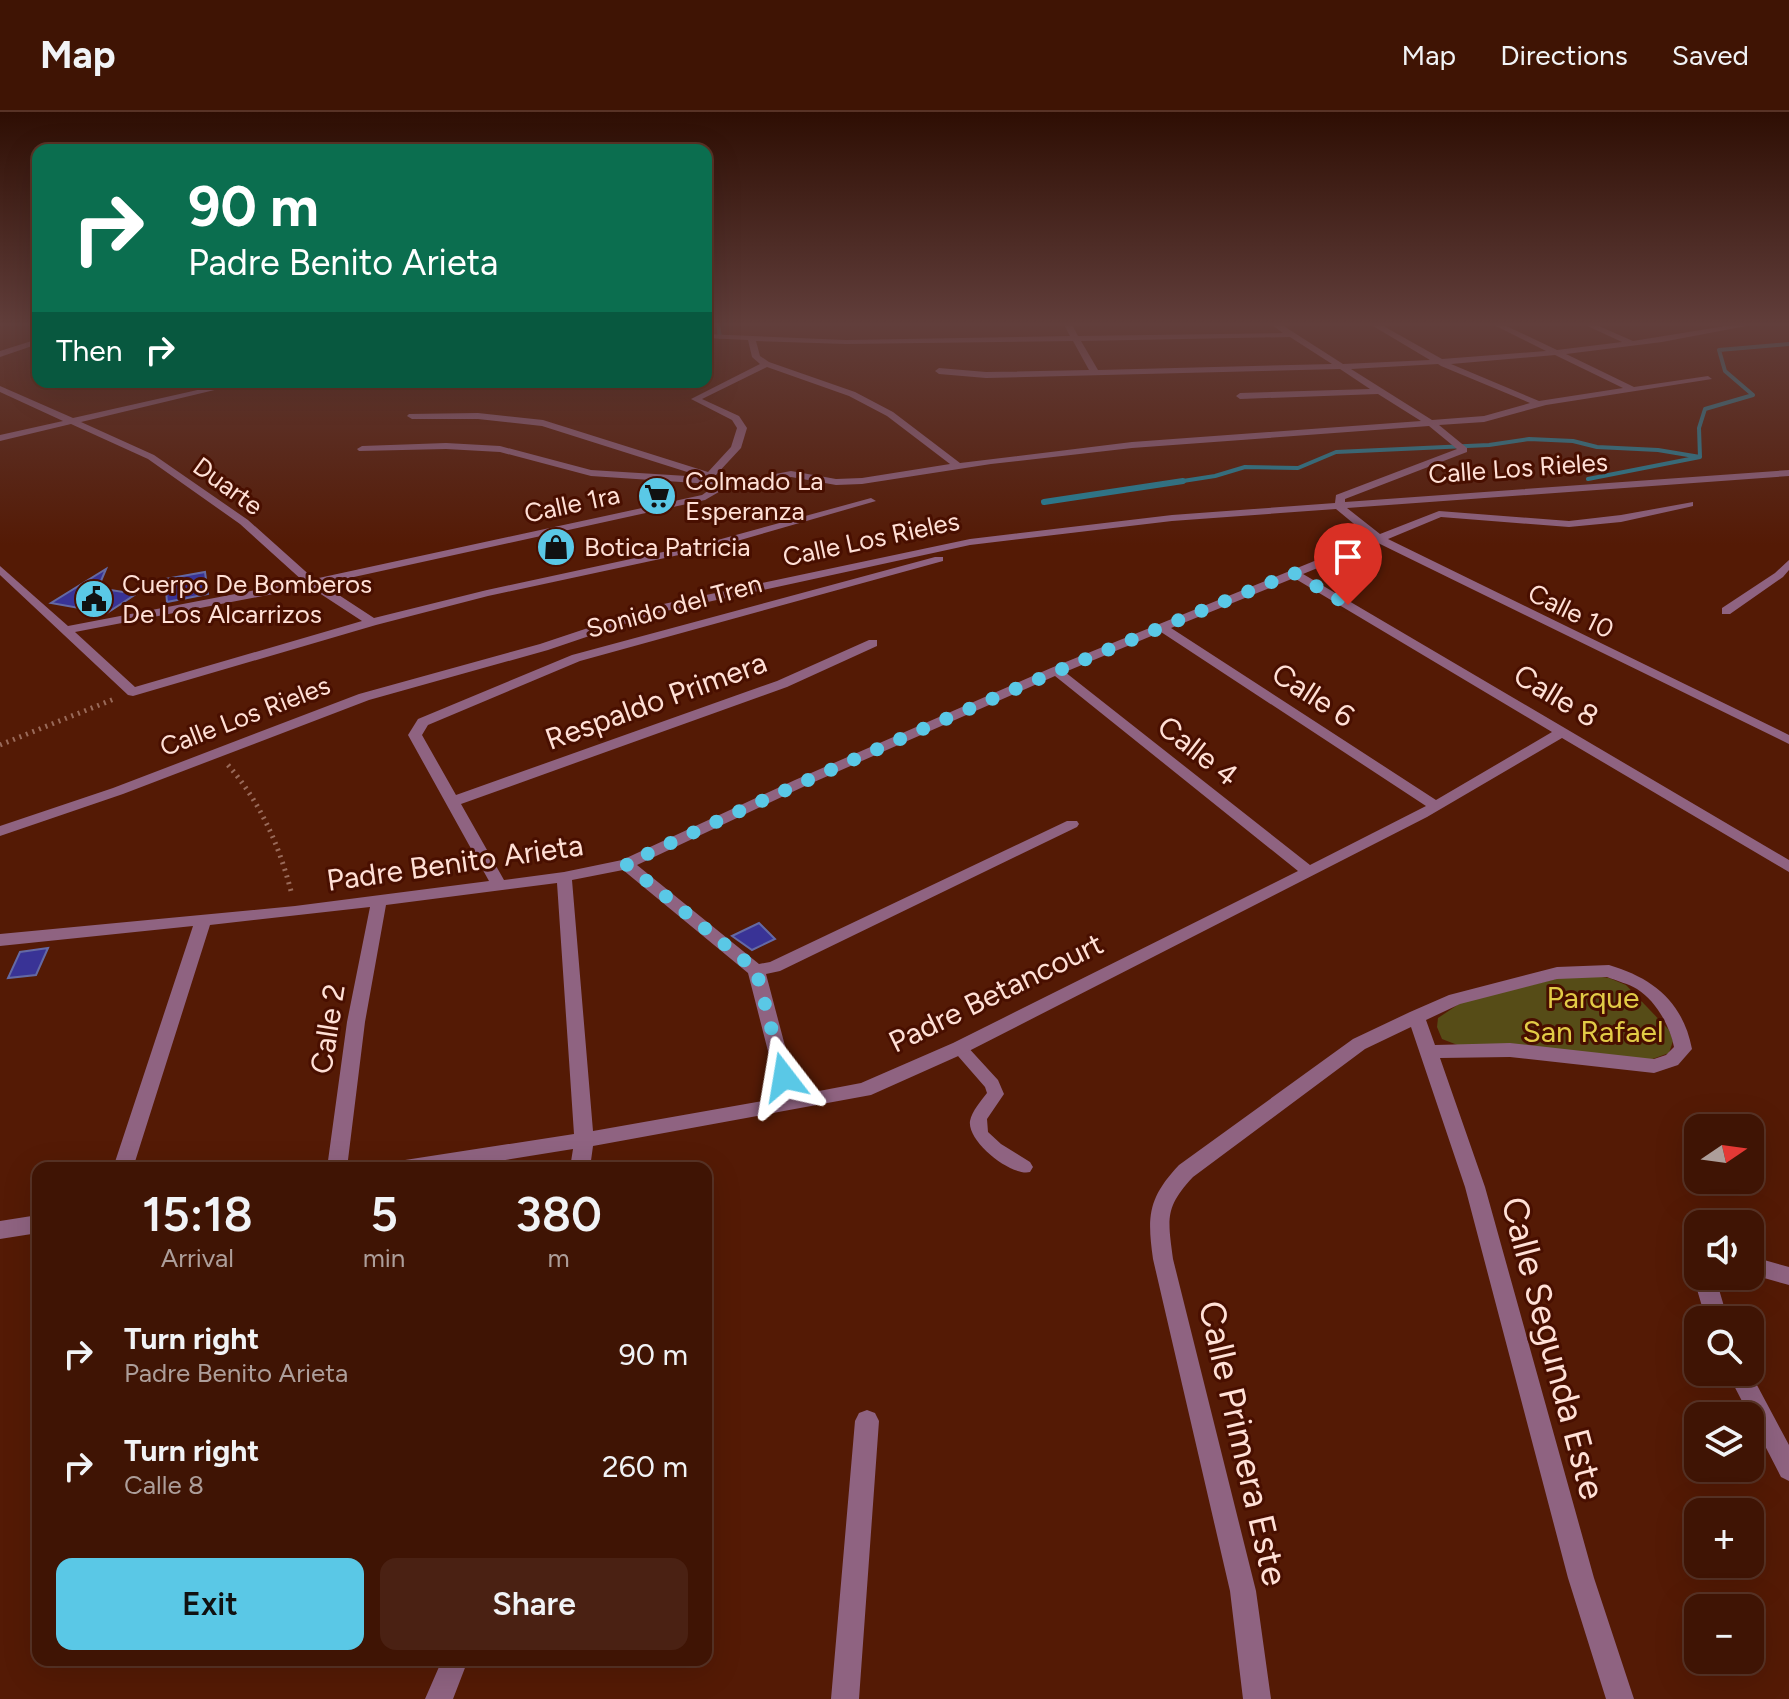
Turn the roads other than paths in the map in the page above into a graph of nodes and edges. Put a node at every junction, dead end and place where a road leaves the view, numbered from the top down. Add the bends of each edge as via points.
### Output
1 (17, 397) edge
2 (174, 397) edge
3 (699, 397) edge
4 (858, 397) edge
5 (1391, 397) edge
6 (1523, 397) edge
7 (1582, 397) edge
8 (1539, 404) junction
9 (412, 416) dead end
10 (67, 420) junction
11 (1432, 424) junction
12 (0, 438) edge
13 (362, 449) dead end
14 (958, 466) junction
15 (1789, 473) edge
16 (714, 481) junction
17 (848, 482) junction
18 (1689, 504) dead end
19 (1340, 508) junction
20 (1379, 539) junction
21 (955, 546) junction
22 (1789, 563) edge
23 (0, 569) edge
24 (1294, 573) junction
25 (1784, 578) edge
26 (312, 583) junction
27 (1726, 611) dead end
28 (372, 622) junction
29 (1162, 628) junction
30 (65, 630) junction
31 (873, 643) dead end
32 (1056, 671) junction
33 (1564, 731) junction
34 (1789, 740) edge
35 (454, 801) junction
36 (1436, 806) junction
37 (1072, 824) dead end
38 (0, 831) edge
39 (626, 864) junction
40 (1789, 867) edge
41 (1308, 871) junction
42 (564, 877) junction
43 (499, 885) junction
44 (379, 900) junction
45 (203, 921) junction
46 (0, 940) edge
47 (756, 970) junction
48 (1416, 1016) junction
49 (959, 1048) junction
50 (1429, 1052) junction
51 (791, 1104) junction
52 (584, 1140) junction
53 (125, 1162) edge
54 (338, 1162) edge
55 (443, 1162) edge
56 (581, 1162) edge
57 (1024, 1167) dead end
58 (32, 1225) edge
59 (0, 1230) edge
60 (1764, 1269) edge
61 (1789, 1276) edge
62 (1745, 1386) edge
63 (867, 1421) dead end
64 (1789, 1469) edge
65 (453, 1666) edge
66 (439, 1699) edge
67 (845, 1699) edge
68 (1257, 1699) edge
69 (1620, 1699) edge

1 - 10 street, Duarte
2 - 10 street
3 - 16 street via 695,399 736,418 742,428 736,448
4 - 14 street via 890,414
5 - 11 street
6 - 8 street
7 - 8 street, Calle 1ra
8 - 11 street, Calle 1ra via 1484,419
9 - 16 street via 543,423
10 - 12 street
10 - 26 street, Duarte via 151,457 244,522
11 - 14 street, Calle 1ra via 1132,445
11 - 19 street via 1464,450 1340,497
13 - 16 street via 500,449 591,473
14 - 17 street, Calle 1ra
15 - 19 street, Calle Los Rieles
16 - 17 street, Calle 1ra via 791,474
16 - 26 street, Calle 1ra via 705,497
17 - 28 street via 871,501 716,544
18 - 20 street, Padre Benito Arieta via 1553,524 1465,512 1439,514
19 - 20 street, Calle 10
19 - 21 street, Calle Los Rieles via 1172,518
20 - 24 street, Padre Benito Arieta
20 - 34 street, Calle 10
21 - 35 street, Sonido del Tren via 937,561 576,658 423,722 415,735
21 - 38 street, Calle Los Rieles via 654,610 364,697
22 - 25 street
23 - 30 street
24 - 29 street, Padre Benito Arieta
24 - 33 street, Calle 8
25 - 27 street
26 - 28 street, Duarte
26 - 30 street, Calle 1ra
28 - 30 street via 133,692
29 - 32 street, Padre Benito Arieta
29 - 36 street, Calle 6
31 - 35 street, Respaldo Primera via 782,684
32 - 39 street, Padre Benito Arieta
32 - 41 street, Calle 4
33 - 36 street, Padre Betancourt
33 - 40 street, Calle 8
35 - 43 street
36 - 41 street, Padre Betancourt
37 - 47 street via 774,967
39 - 42 street, Padre Benito Arieta
39 - 47 street
41 - 49 street, Padre Betancourt
42 - 43 street, Padre Benito Arieta
42 - 52 street
43 - 44 street, Padre Benito Arieta
44 - 45 street, Padre Benito Arieta
44 - 54 street, Calle 2
45 - 46 street, Padre Benito Arieta
45 - 53 street
47 - 51 street
48 - 50 street, Calle Segunda Este
48 - 50 street via 1455,999 1557,973 1609,971 1644,985 1662,1003 1683,1049 1654,1066 1510,1050
48 - 68 street, Calle Primera Este via 1359,1044 1248,1125 1186,1171 1159,1204 1163,1259 1243,1591
49 - 51 street, Padre Betancourt via 864,1090
49 - 57 lane via 996,1094 978,1120 979,1132
50 - 69 street, Calle Segunda Este via 1475,1187 1581,1578
51 - 52 street, Padre Betancourt
52 - 55 street, Padre Betancourt
52 - 56 street
58 - 59 street
60 - 61 street
62 - 64 street
63 - 67 street
65 - 66 street

